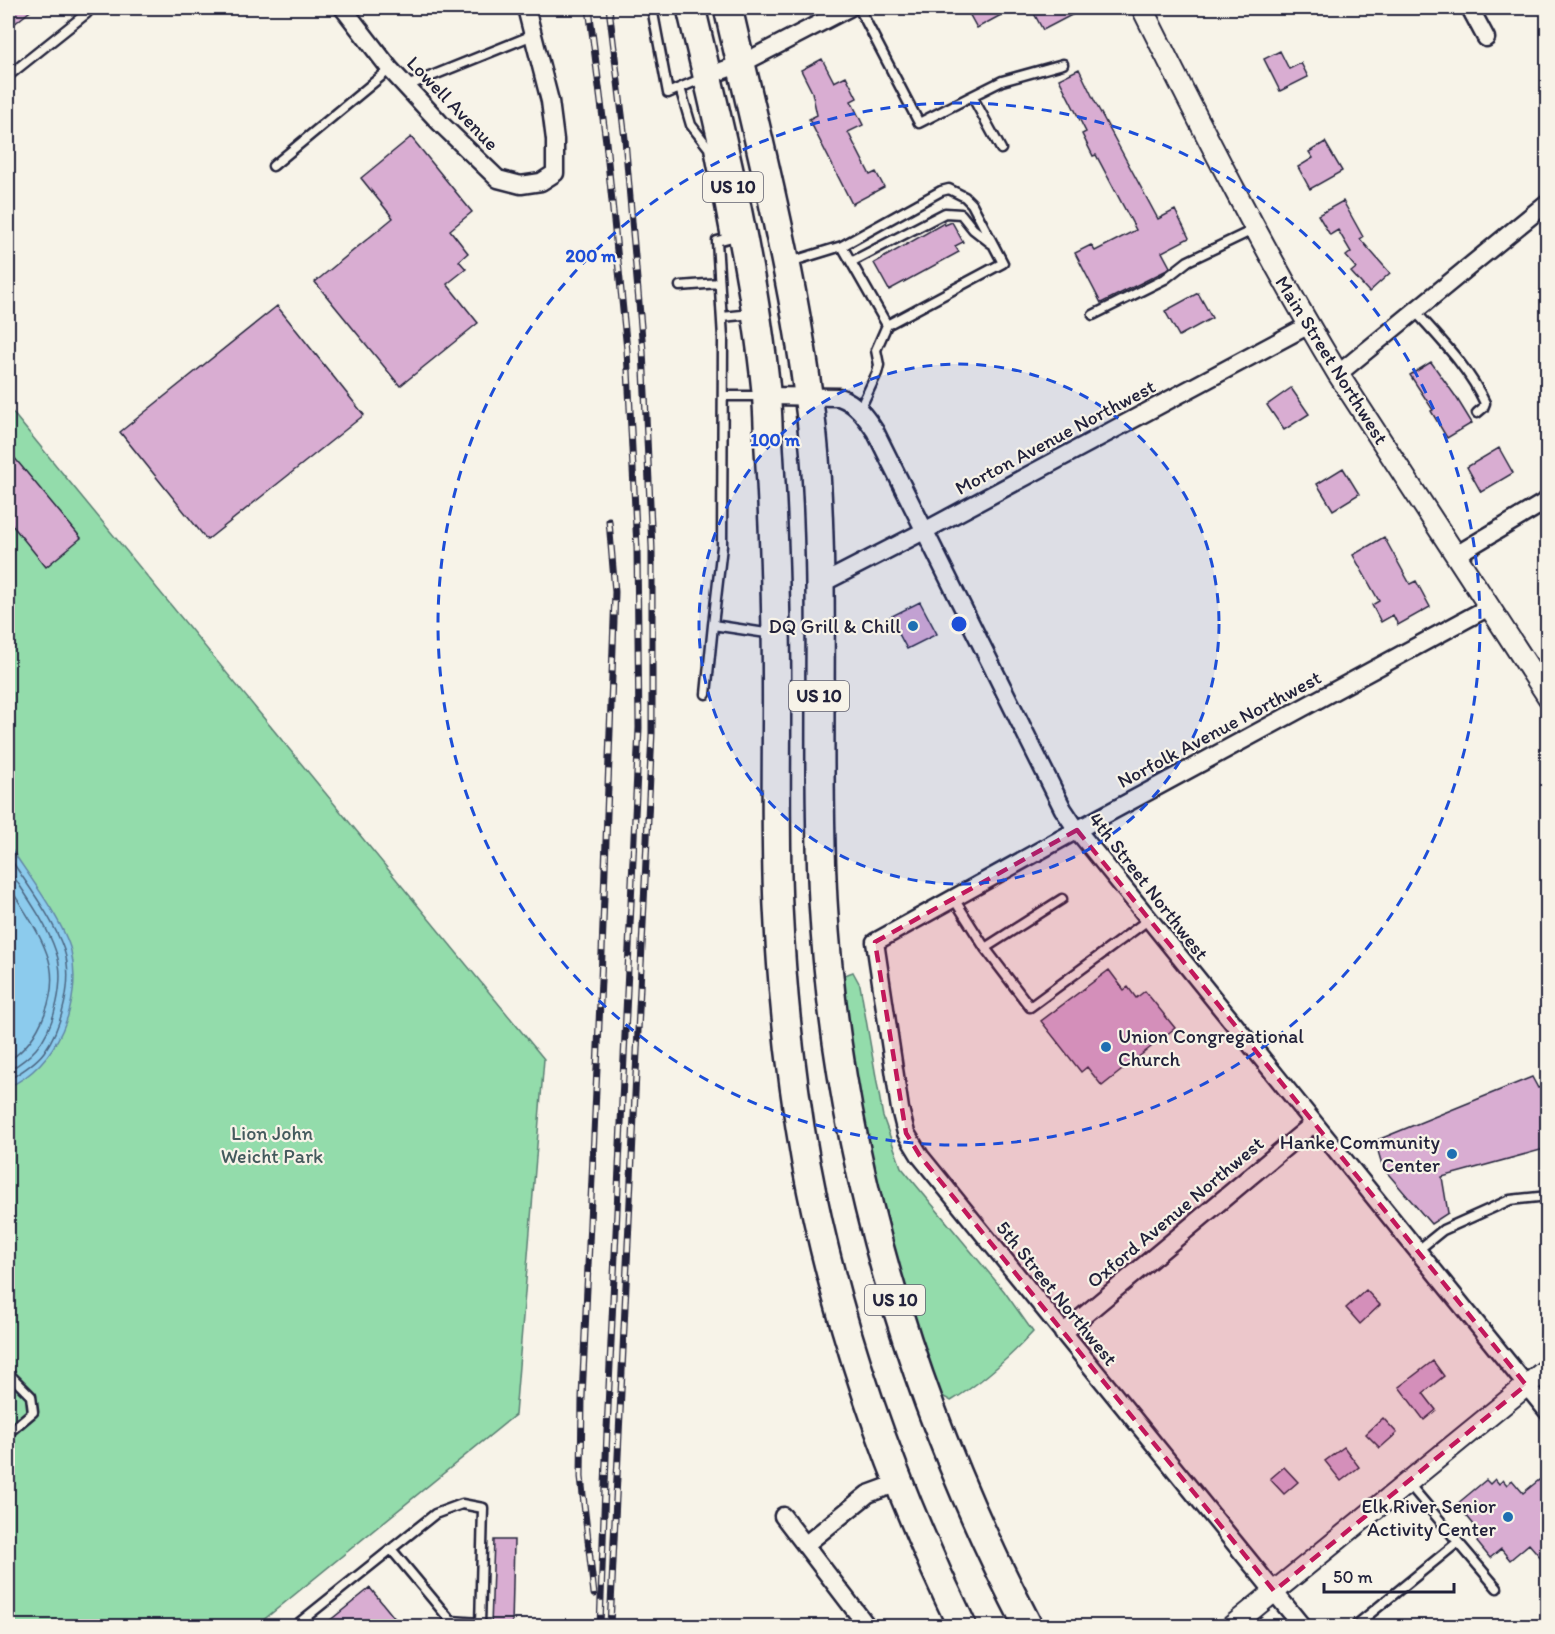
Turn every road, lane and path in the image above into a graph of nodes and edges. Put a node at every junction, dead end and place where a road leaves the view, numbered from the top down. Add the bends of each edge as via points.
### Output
1 (83, 8) edge
2 (343, 8) edge
3 (526, 8) edge
4 (651, 8) edge
5 (691, 8) edge
6 (728, 8) edge
7 (849, 8) edge
8 (859, 8) edge
9 (1142, 8) edge
10 (1470, 8) edge
11 (826, 13) edge
12 (533, 34) junction
13 (1486, 38) dead end
14 (741, 64) junction
15 (1063, 64) dead end
16 (390, 69) junction
17 (8, 76) edge
18 (707, 76) junction
19 (406, 86) junction
20 (680, 88) junction
21 (972, 96) junction
22 (1001, 149) dead end
23 (273, 166) dead end
24 (1548, 202) edge
25 (1255, 229) junction
26 (734, 236) junction
27 (993, 245) junction
28 (842, 246) junction
29 (851, 262) junction
30 (787, 263) junction
31 (719, 283) junction
32 (680, 286) dead end
33 (1415, 311) junction
34 (756, 313) junction
35 (1093, 315) dead end
36 (722, 317) junction
37 (887, 325) junction
38 (1309, 325) junction
39 (1338, 374) junction
40 (723, 396) junction
41 (766, 396) junction
42 (809, 398) junction
43 (860, 409) junction
44 (1477, 412) dead end
45 (1548, 500) edge
46 (926, 530) junction
47 (1456, 555) junction
48 (819, 585) junction
49 (1489, 607) junction
50 (713, 625) junction
51 (776, 634) junction
52 (706, 693) dead end
53 (1548, 697) edge
54 (1077, 830) junction
55 (954, 899) junction
56 (1062, 899) dead end
57 (1148, 920) junction
58 (875, 942) joint
59 (985, 948) junction
60 (1313, 1124) junction
61 (1548, 1196) edge
62 (1417, 1251) junction
63 (1063, 1333) junction
64 (1548, 1368) edge
65 (8, 1373) edge
66 (1526, 1385) junction
67 (1548, 1412) edge
68 (8, 1433) edge
69 (1408, 1482) junction
70 (898, 1483) junction
71 (783, 1516) dead end
72 (1458, 1542) junction
73 (805, 1545) junction
74 (391, 1549) junction
75 (1497, 1588) dead end
76 (1274, 1591) junction
77 (480, 1625) edge
78 (295, 1626) edge
79 (867, 1626) edge
80 (962, 1626) edge
81 (1028, 1626) edge
82 (1232, 1626) edge
83 (1302, 1626) edge
84 (1355, 1626) edge

1 - 17 lane via 87,13
2 - 16 street, Lowell Avenue
3 - 12 street
4 - 20 lane via 668,93
5 - 18 highway, US 10
6 - 14 highway, US 10
7 - 11 street
8 - 21 lane via 919,123
9 - 25 street, Main Street Northwest
10 - 13 street
11 - 14 street
12 - 19 lane
12 - 19 street, Lowell Avenue via 550,101 555,140 555,172 541,182 521,185 498,179
14 - 18 street
14 - 30 highway, US 10
15 - 21 lane via 1002,81
16 - 19 street, Lowell Avenue
16 - 23 lane
18 - 20 lane
18 - 26 highway, US 10 via 726,152
20 - 26 lane via 691,125 709,148
21 - 22 lane
24 - 33 street
25 - 35 lane via 1188,261 1165,279
25 - 38 street, Main Street Northwest
26 - 31 lane via 717,241
26 - 34 highway, US 10
27 - 28 lane via 972,204 949,189
27 - 29 lane via 961,214 945,213
27 - 37 lane via 1003,263
28 - 29 lane
28 - 30 lane
29 - 37 lane
30 - 42 highway, US 10
31 - 32 lane
31 - 36 lane
33 - 39 street
33 - 44 lane via 1478,388 1485,403
34 - 36 lane
34 - 41 highway, US 10
36 - 40 lane
37 - 43 lane via 876,350 877,373
38 - 39 street, Main Street Northwest
38 - 46 street, Morton Avenue Northwest
39 - 47 street, Main Street Northwest
40 - 41 lane
40 - 50 lane via 722,546
41 - 42 street
41 - 51 highway, US 10
42 - 43 street via 839,397
42 - 48 highway, US 10
43 - 46 street, 4th Street Northwest
45 - 47 street
46 - 48 street, Morton Avenue Northwest
46 - 54 street, 4th Street Northwest via 1063,809
47 - 49 street, Main Street Northwest
48 - 81 highway, US 10 via 824,904 832,1009 861,1175 923,1388 959,1483
49 - 53 street, Main Street Northwest
49 - 54 street, Norfolk Avenue Northwest
50 - 51 lane
50 - 52 lane
51 - 70 highway, US 10 via 778,906 798,1112 831,1271
54 - 55 street, Norfolk Avenue Northwest
54 - 57 street, 4th Street Northwest
55 - 58 street, Norfolk Avenue Northwest
55 - 59 lane
56 - 59 lane
57 - 59 lane via 1030,1007
57 - 60 street, 4th Street Northwest
58 - 63 street, 5th Street Northwest via 906,1133 920,1156
60 - 62 street, 4th Street Northwest
60 - 63 street, Oxford Avenue Northwest
61 - 62 lane via 1510,1200 1443,1230
62 - 66 street, 4th Street Northwest
63 - 76 street, 5th Street Northwest
64 - 66 street
65 - 68 lane via 31,1396 33,1412
66 - 67 street, 4th Street Northwest
66 - 69 street
69 - 72 lane
69 - 76 street
70 - 73 street via 868,1494
70 - 80 highway, US 10
71 - 73 street
72 - 75 lane
72 - 84 lane
73 - 79 street
74 - 77 lane via 451,1621
74 - 77 lane via 435,1514 462,1504 483,1508
74 - 78 lane
76 - 82 street
76 - 83 street, 5th Street Northwest

